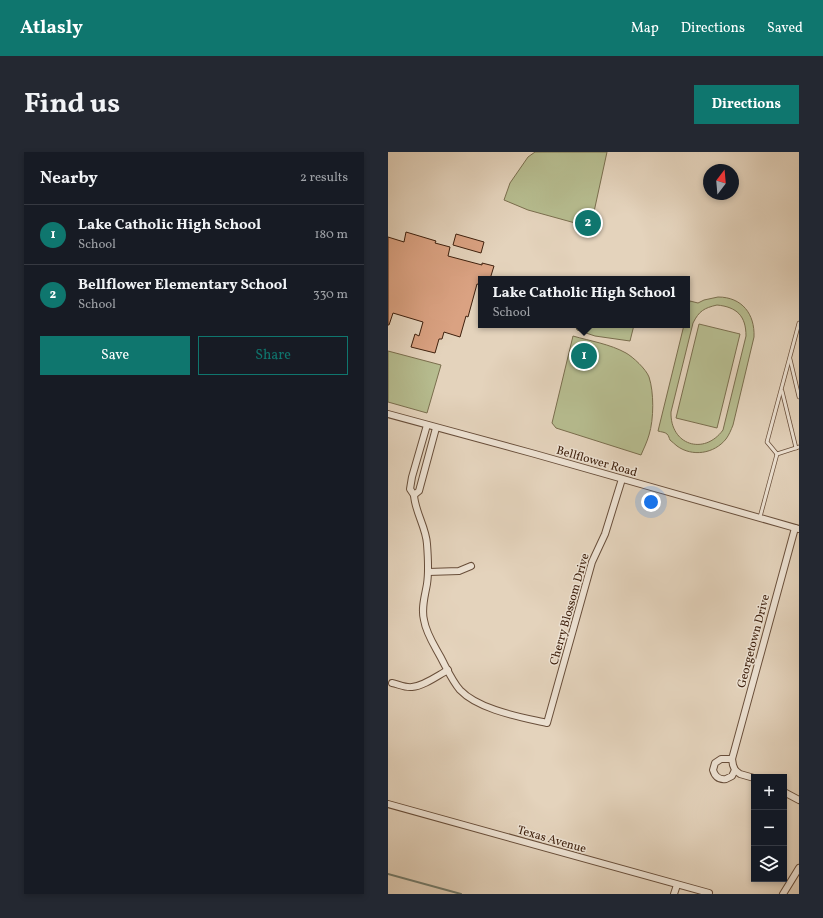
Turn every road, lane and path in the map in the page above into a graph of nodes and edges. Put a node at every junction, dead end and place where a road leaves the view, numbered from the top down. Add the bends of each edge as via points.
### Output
1 (799, 323) edge
2 (798, 328) junction
3 (799, 332) edge
4 (790, 358) junction
5 (781, 389) junction
6 (799, 397) edge
7 (388, 414) edge
8 (426, 425) junction
9 (436, 428) junction
10 (797, 448) edge
11 (777, 454) junction
12 (622, 479) junction
13 (414, 495) junction
14 (760, 518) junction
15 (797, 528) edge
16 (471, 566) dead end
17 (428, 572) junction
18 (448, 670) junction
19 (392, 683) dead end
20 (732, 759) junction
21 (735, 770) junction
22 (751, 777) edge
23 (787, 794) edge
24 (799, 800) edge
25 (388, 804) edge
26 (799, 868) edge
27 (677, 885) junction
28 (709, 893) edge
29 (674, 894) edge
30 (783, 894) edge

1 - 2 lane
2 - 3 lane
2 - 4 lane
4 - 5 lane
4 - 6 lane
5 - 10 lane
5 - 11 lane via 767,442
7 - 8 street, Bellflower Road
8 - 9 street, Bellflower Road
8 - 13 street via 412,477 410,489
9 - 12 street, Bellflower Road
9 - 13 street via 419,491
10 - 11 lane
11 - 14 lane
12 - 14 street, Bellflower Road
12 - 18 street, Cherry Blossom Drive via 605,534 592,562 547,723 476,703 460,689
13 - 17 street via 414,503 427,538
14 - 15 street, Bellflower Road
15 - 20 street, Georgetown Drive
16 - 17 street via 459,571
17 - 18 street via 424,620 427,631
18 - 19 street via 412,687
20 - 21 street
20 - 21 street via 721,759 713,766 713,770 722,780 729,778
21 - 22 street
23 - 24 street
25 - 27 street, Texas Avenue
26 - 30 street
27 - 28 street, Texas Avenue
27 - 29 street

